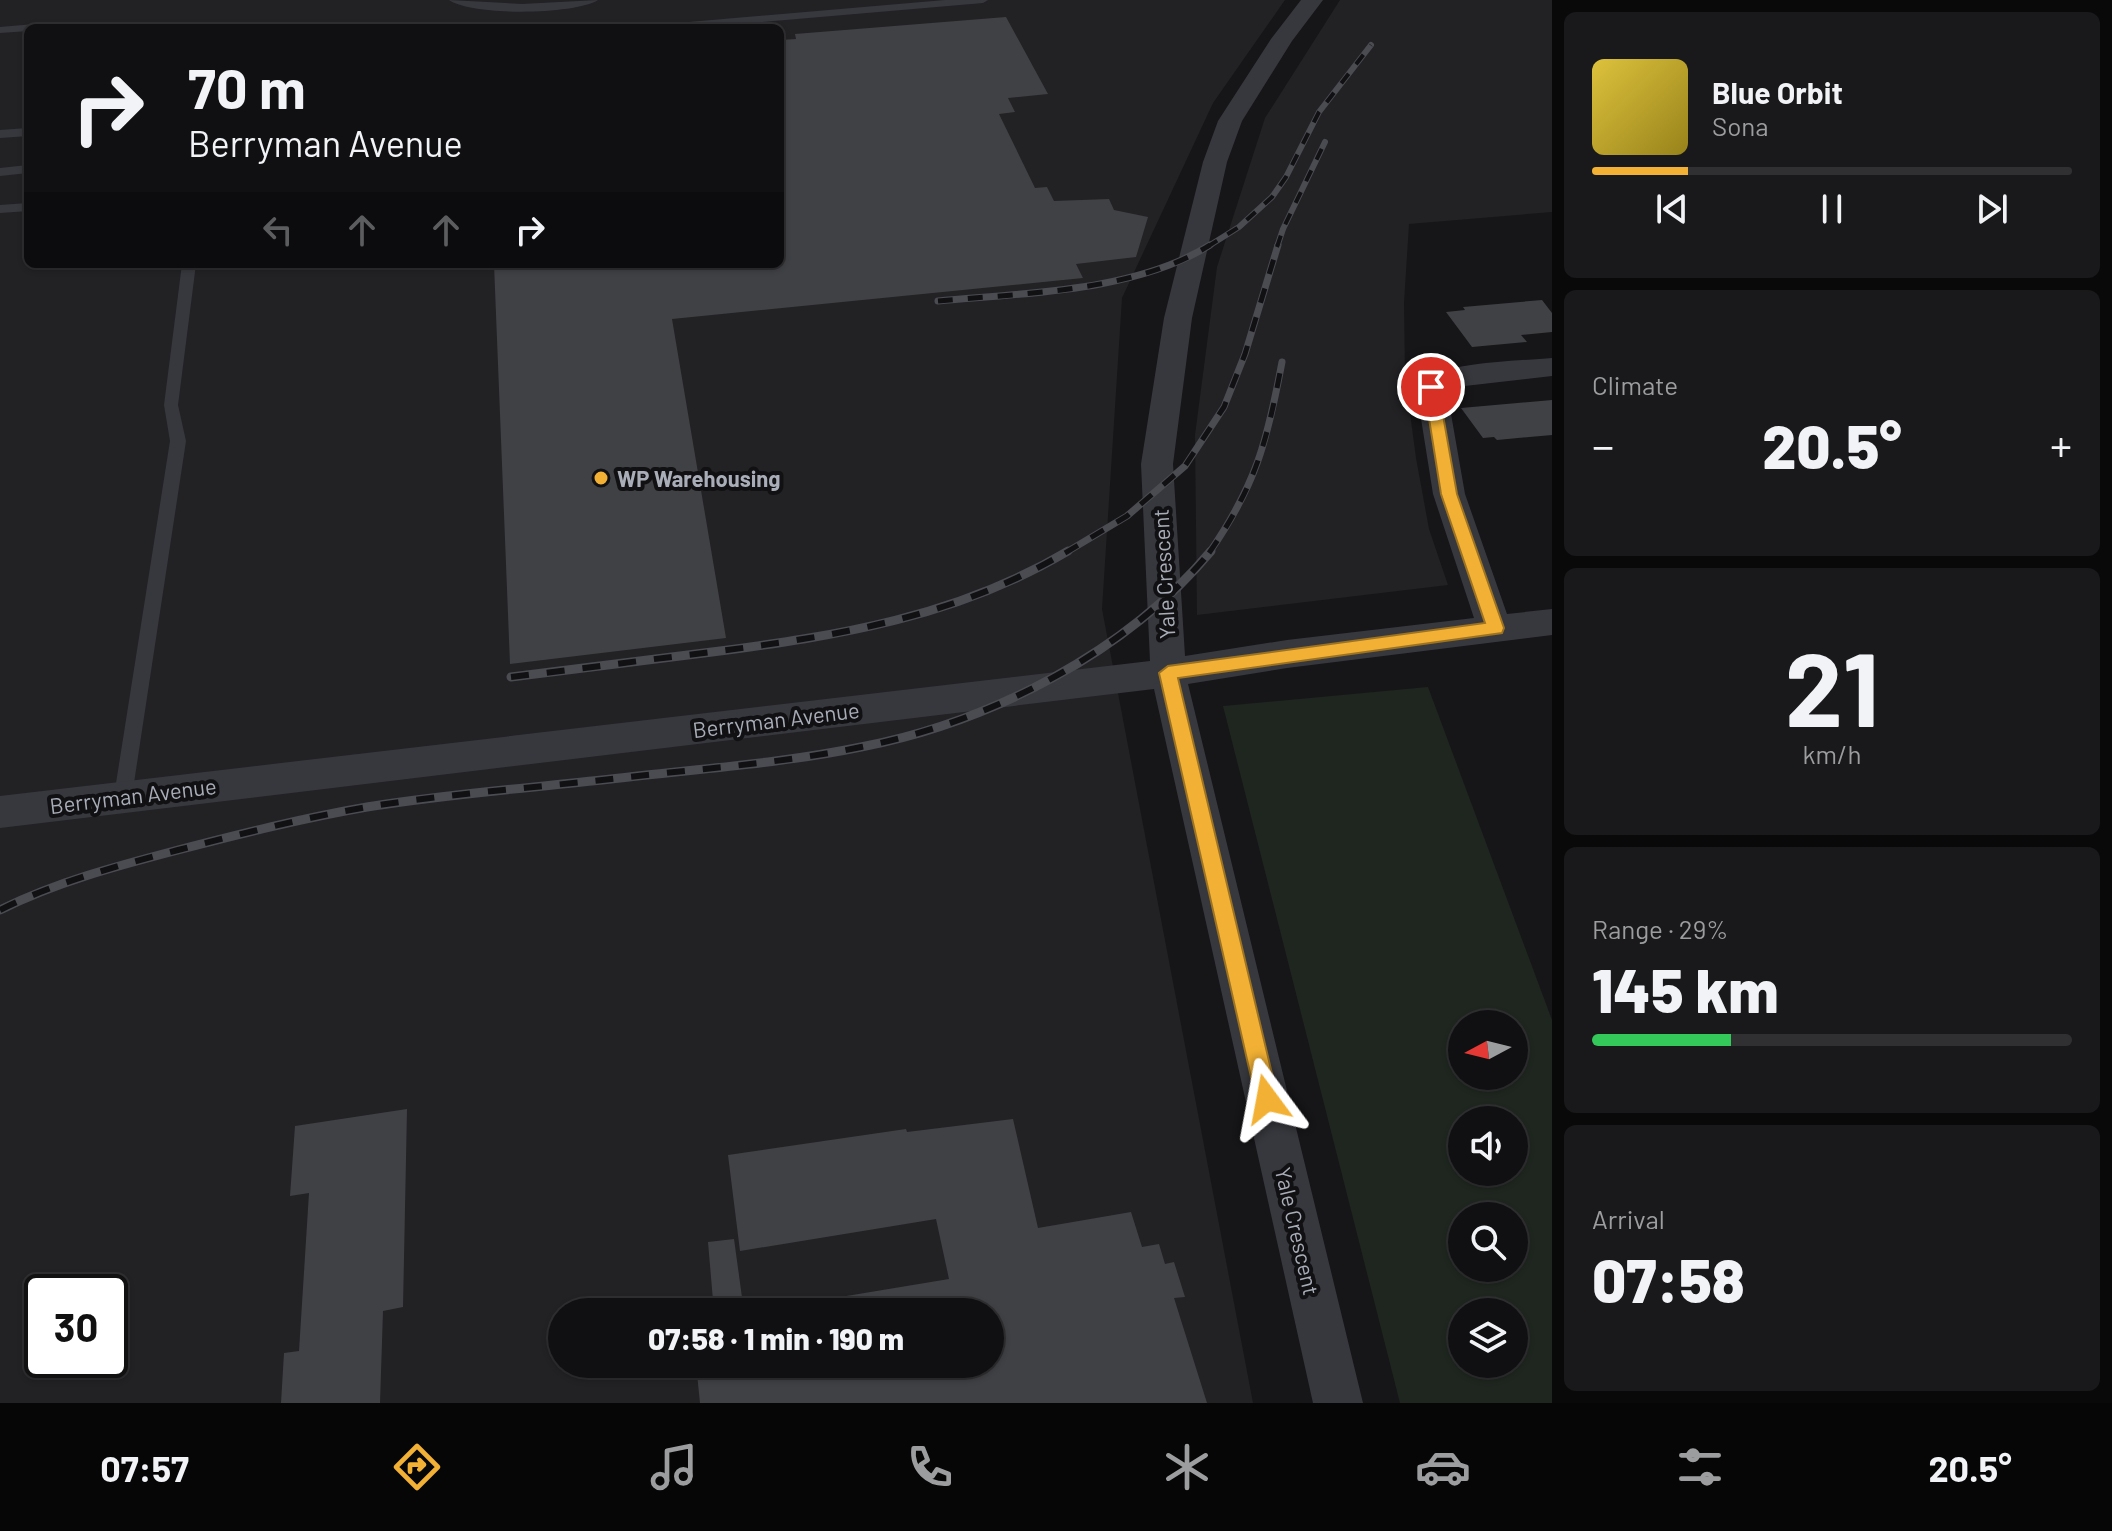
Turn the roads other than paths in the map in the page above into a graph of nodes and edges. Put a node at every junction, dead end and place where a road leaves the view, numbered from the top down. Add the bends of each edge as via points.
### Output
1 (454, 0) edge
2 (593, 0) edge
3 (983, 0) edge
4 (1312, 0) edge
5 (701, 24) edge
6 (24, 28) edge
7 (0, 30) edge
8 (24, 132) edge
9 (0, 134) edge
10 (24, 169) edge
11 (0, 172) edge
12 (24, 207) edge
13 (0, 209) edge
14 (188, 268) edge
15 (1552, 367) edge
16 (1552, 622) edge
17 (1495, 628) junction
18 (1168, 673) junction
19 (123, 796) junction
20 (0, 812) edge
21 (1338, 1403) edge

1 - 2 lane via 498,6
3 - 5 lane
4 - 18 street, Yale Crescent via 1230,121 1190,255 1157,464
6 - 7 lane
8 - 9 lane
10 - 11 lane
12 - 13 lane
14 - 19 lane via 171,405 178,441
15 - 17 street via 1450,378 1431,387 1449,494
16 - 17 street, Berryman Avenue
17 - 18 street, Berryman Avenue
18 - 19 street, Berryman Avenue
18 - 21 street, Yale Crescent
19 - 20 street, Berryman Avenue

